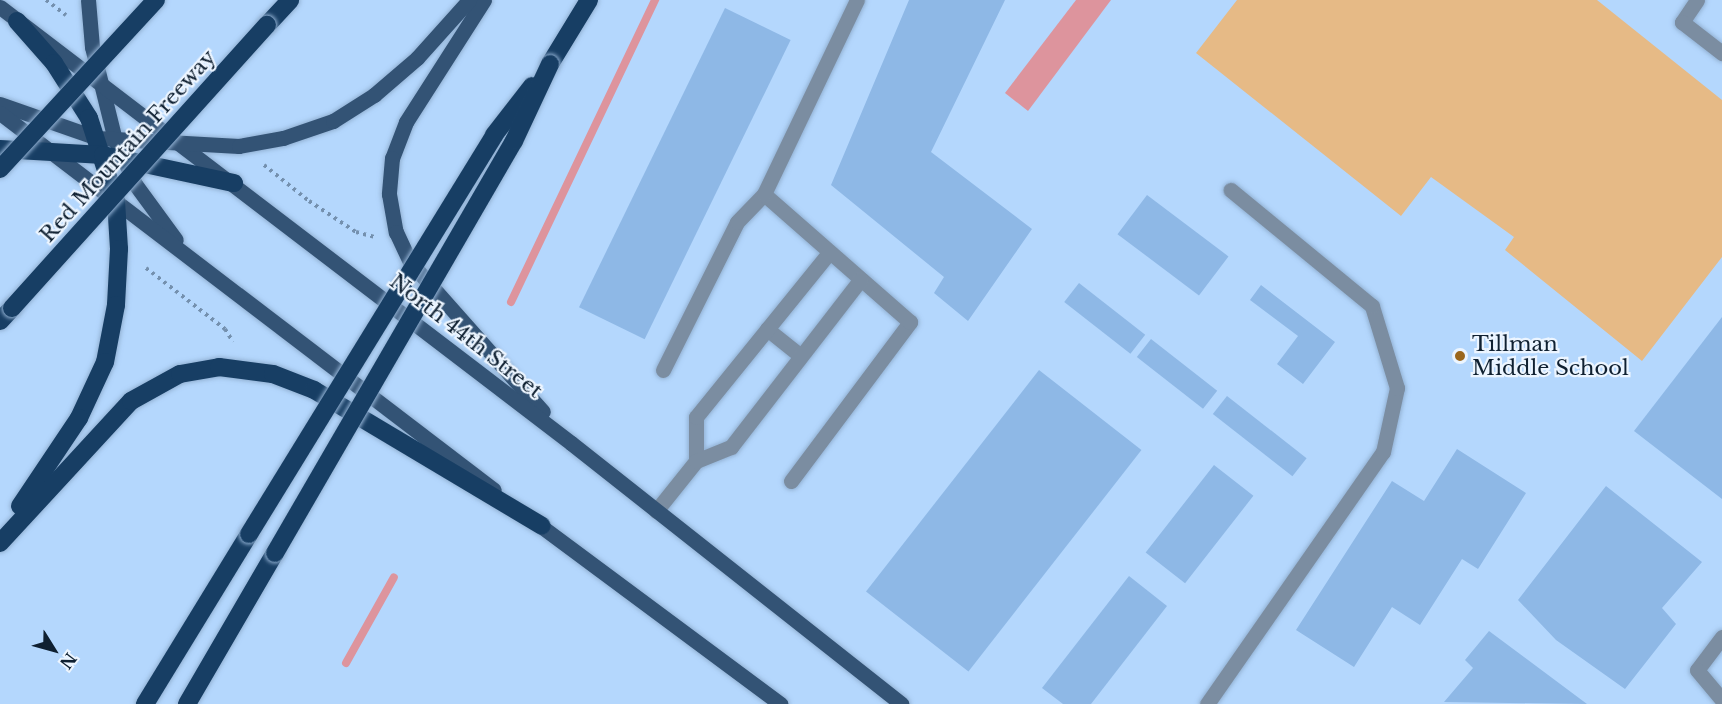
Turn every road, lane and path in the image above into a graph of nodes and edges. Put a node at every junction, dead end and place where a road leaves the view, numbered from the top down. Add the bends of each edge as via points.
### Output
1 (46, 0) edge
2 (88, 0) edge
3 (156, 0) edge
4 (290, 0) edge
5 (469, 0) edge
6 (484, 0) edge
7 (589, 0) edge
8 (857, 0) edge
9 (1697, 0) edge
10 (0, 7) edge
11 (66, 15) dead end
12 (17, 21) junction
13 (1722, 53) edge
14 (550, 64) junction
15 (100, 84) junction
16 (0, 104) edge
17 (0, 113) edge
18 (177, 143) junction
19 (105, 145) junction
20 (0, 149) edge
21 (50, 152) junction
22 (123, 158) junction
23 (261, 162) dead end
24 (0, 170) edge
25 (234, 183) junction
26 (1231, 190) dead end
27 (764, 194) junction
28 (116, 201) junction
29 (376, 238) dead end
30 (829, 253) junction
31 (188, 256) junction
32 (146, 268) dead end
33 (861, 279) junction
34 (6, 315) edge
35 (767, 329) junction
36 (233, 342) dead end
37 (801, 356) junction
38 (663, 370) dead end
39 (571, 443) junction
40 (696, 461) junction
41 (791, 481) dead end
42 (656, 511) junction
43 (542, 526) junction
44 (0, 535) edge
45 (0, 543) edge
46 (1722, 637) edge
47 (1722, 700) edge
48 (145, 704) edge
49 (187, 704) edge
50 (780, 704) edge
51 (901, 704) edge
52 (1207, 704) edge

1 - 11 path
2 - 15 main road
3 - 24 highway, bridge
4 - 34 highway, Red Mountain Freeway, bridge
5 - 18 main road via 409,65 374,96 333,121 239,146
6 - 39 main road via 406,122 389,177 392,212 402,248 420,276
7 - 14 highway
8 - 27 lane
9 - 13 lane via 1682,22
10 - 12 main road, North 44th Street
12 - 15 main road, North 44th Street
12 - 19 highway via 67,81
14 - 48 highway, bridge via 494,135
14 - 49 highway, bridge via 514,141
15 - 18 main road, North 44th Street
15 - 19 main road
16 - 19 main road
17 - 21 main road
18 - 19 main road
18 - 25 main road, North 44th Street
19 - 21 highway
19 - 22 highway
19 - 28 highway
20 - 21 highway
21 - 28 main road
22 - 25 highway
22 - 31 main road via 146,200
23 - 29 path via 309,201 356,232
25 - 39 main road, North 44th Street
26 - 52 lane via 1372,306 1397,388 1383,452
27 - 30 lane
27 - 38 lane via 737,222
28 - 31 main road
28 - 44 highway via 116,305 105,362 79,418
30 - 33 lane
30 - 35 lane
31 - 43 main road
32 - 36 path via 225,329
33 - 37 lane
33 - 41 lane via 910,322
35 - 37 lane
35 - 40 lane via 696,417
37 - 40 lane via 731,447
39 - 42 main road, North 44th Street
40 - 42 lane
42 - 51 main road, North 44th Street
43 - 45 highway via 314,390 264,372 219,367 180,374 132,401
43 - 50 main road
46 - 47 lane via 1697,670

